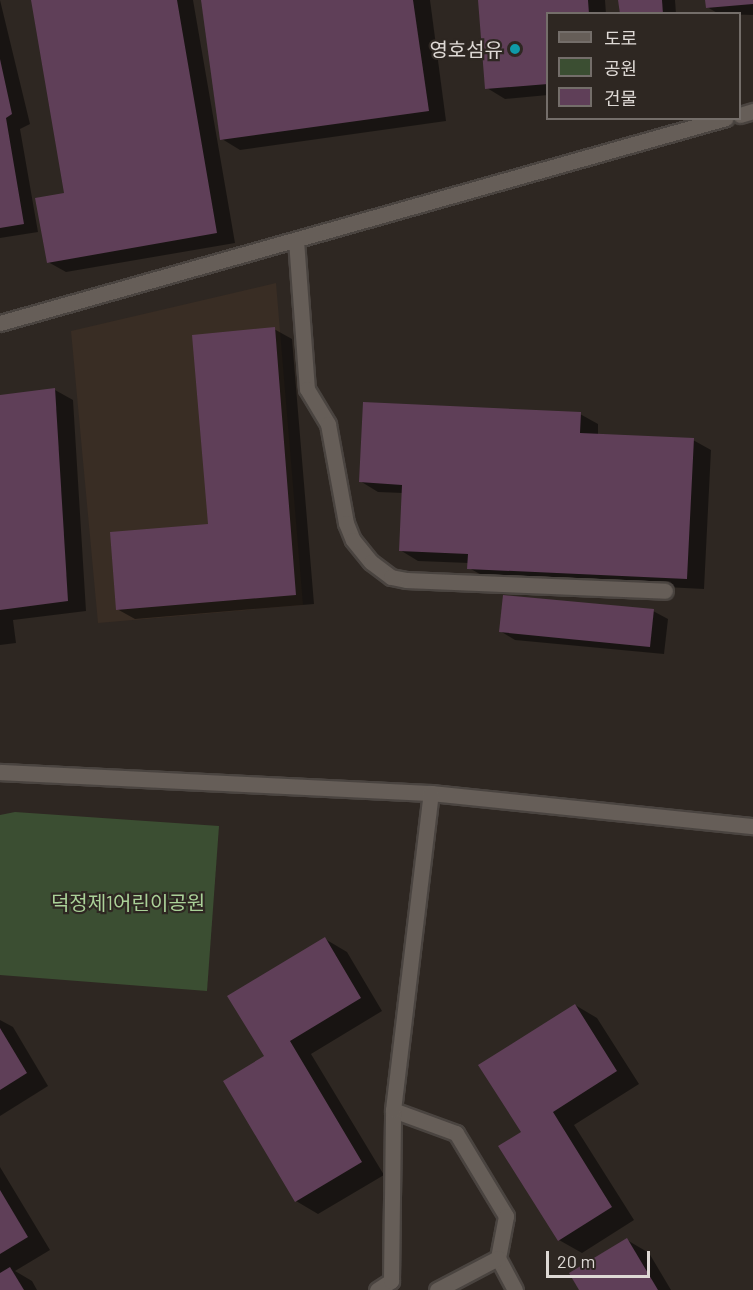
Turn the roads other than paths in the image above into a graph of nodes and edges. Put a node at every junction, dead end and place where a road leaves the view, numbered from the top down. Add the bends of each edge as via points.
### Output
1 (719, 120) edge
2 (296, 240) junction
3 (0, 323) edge
4 (666, 591) dead end
5 (0, 772) edge
6 (431, 793) junction
7 (753, 826) edge
8 (393, 1110) junction
9 (498, 1258) junction
10 (377, 1290) edge
11 (437, 1290) edge
12 (515, 1290) edge

1 - 2 street
2 - 3 street
2 - 4 street via 307,389 328,424 346,523 353,540 371,562 391,577 407,580
5 - 6 street
6 - 7 street
6 - 8 street
8 - 9 street via 456,1133 506,1216
8 - 10 street via 391,1281
9 - 11 street
9 - 12 street

